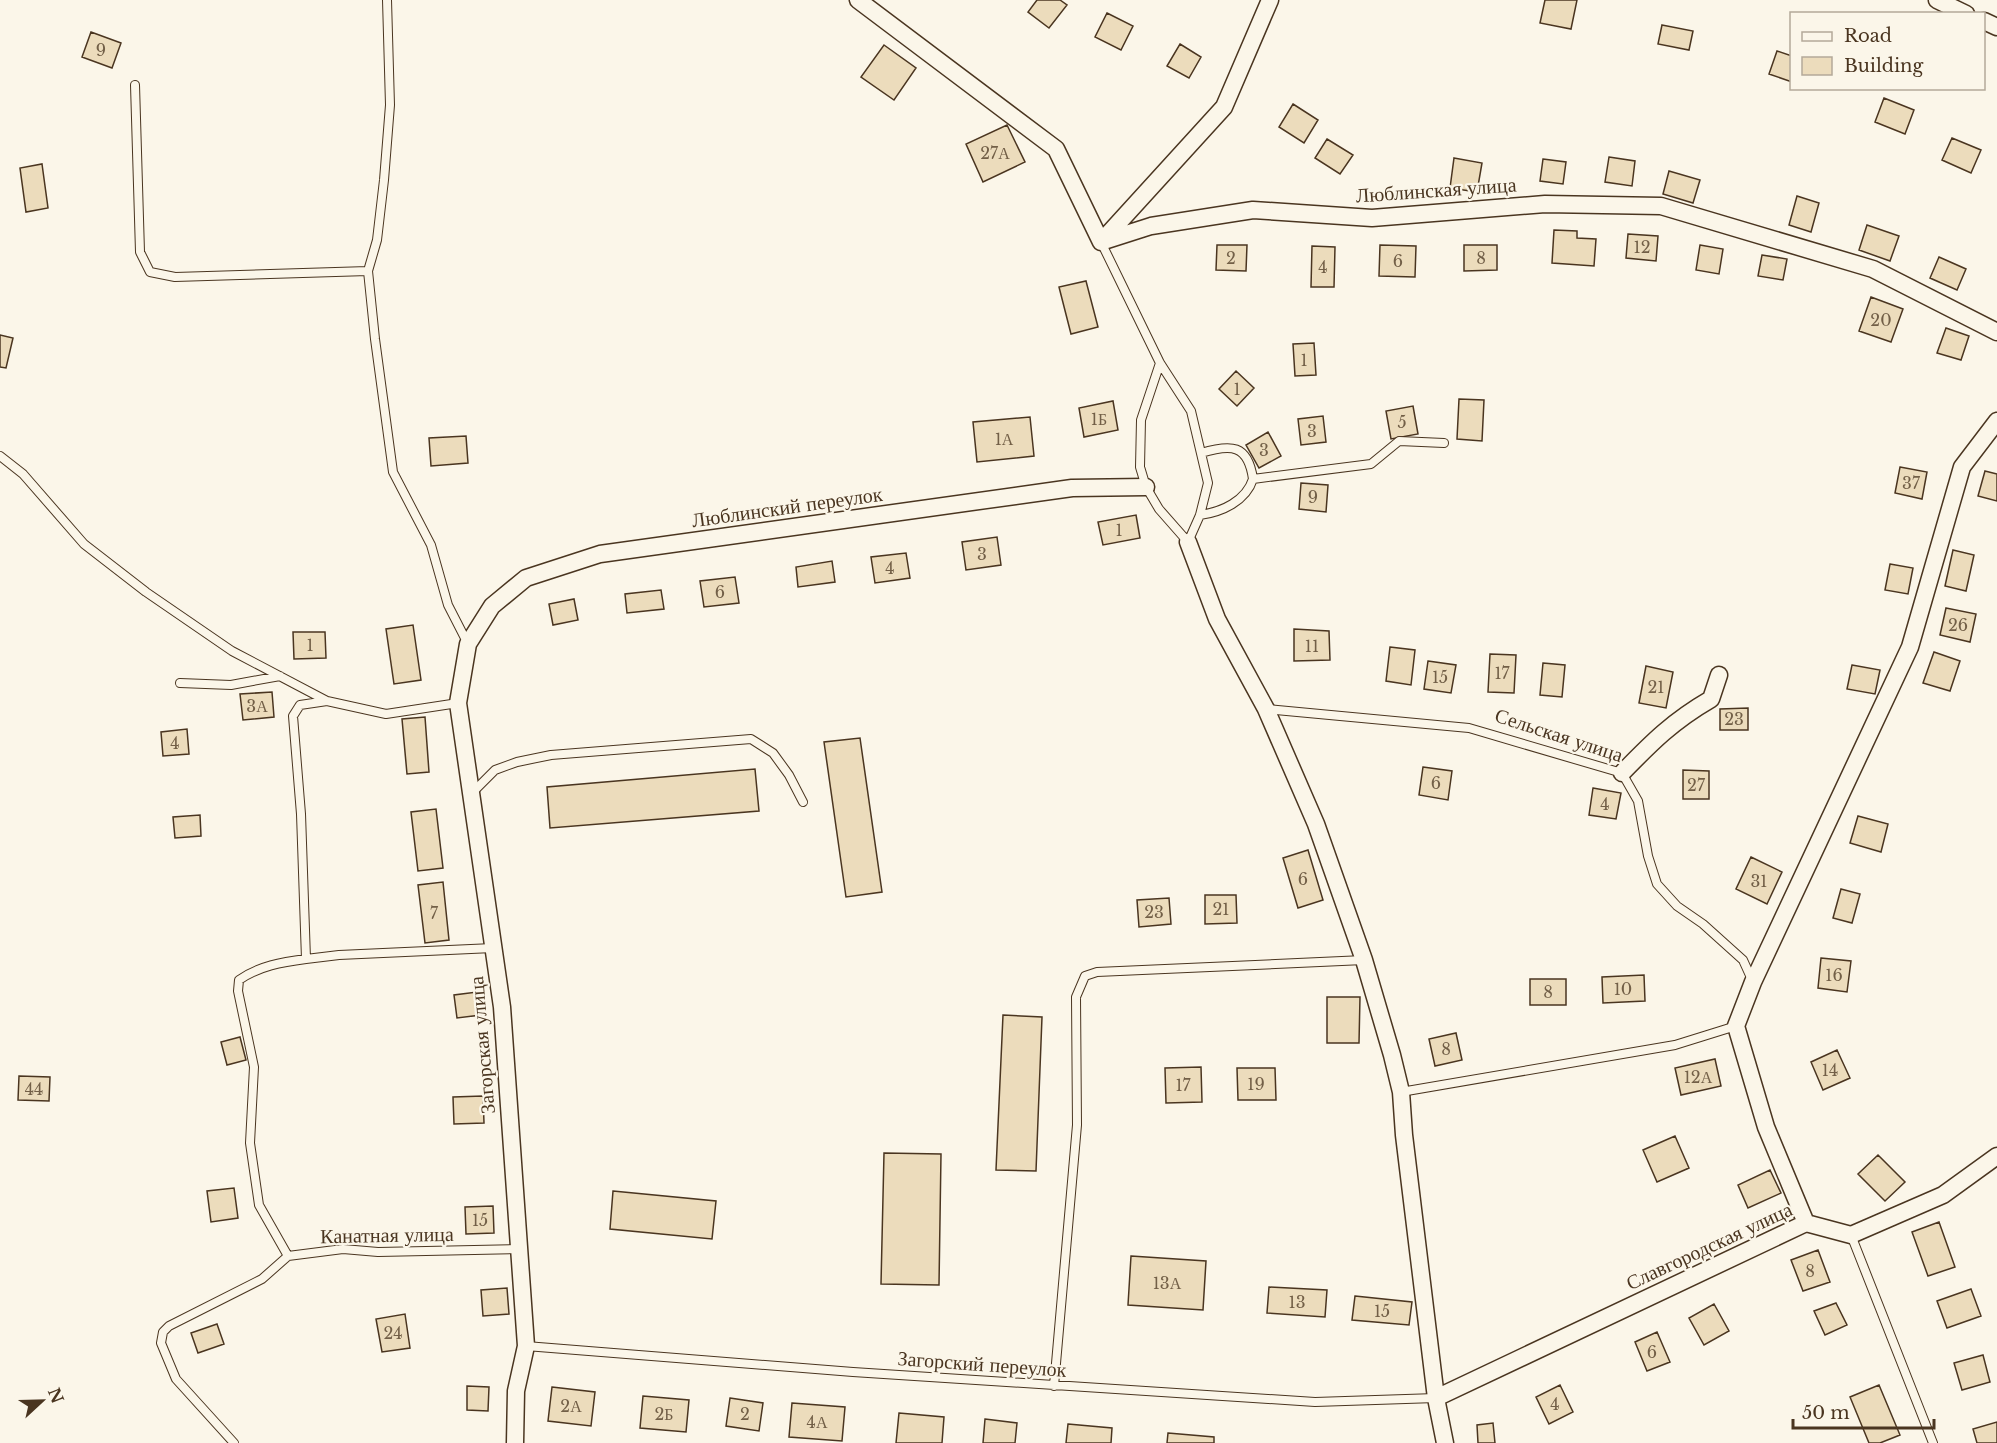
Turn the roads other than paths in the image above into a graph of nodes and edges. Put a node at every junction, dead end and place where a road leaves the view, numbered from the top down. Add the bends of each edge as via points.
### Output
1 (387, 0) edge
2 (858, 0) edge
3 (1270, 0) edge
4 (1937, 0) edge
5 (1962, 12) edge
6 (135, 85) dead end
7 (1101, 242) junction
8 (368, 271) junction
9 (1997, 332) edge
10 (1160, 363) junction
11 (1997, 421) edge
12 (1444, 443) dead end
13 (1201, 453) junction
14 (0, 456) edge
15 (1253, 479) junction
16 (1146, 488) junction
17 (1200, 514) junction
18 (1188, 542) junction
19 (468, 644) junction
20 (1719, 675) dead end
21 (280, 676) junction
22 (180, 683) dead end
23 (327, 700) junction
24 (458, 703) junction
25 (1266, 709) junction
26 (1622, 773) junction
27 (471, 794) junction
28 (802, 802) dead end
29 (493, 948) junction
30 (306, 959) junction
31 (1364, 960) junction
32 (1754, 982) junction
33 (1736, 1026) junction
34 (1401, 1092) junction
35 (1997, 1156) edge
36 (1806, 1223) junction
37 (1851, 1235) junction
38 (519, 1249) junction
39 (288, 1256) junction
40 (526, 1346) junction
41 (1054, 1386) junction
42 (1436, 1398) junction
43 (234, 1443) edge
44 (515, 1443) edge
45 (1444, 1443) edge
46 (1933, 1443) edge

1 - 8 lane via 390,105 377,240
2 - 7 street via 1056,149
3 - 7 street via 1224,107
4 - 5 street
6 - 8 lane via 140,252 150,273 175,278
7 - 9 street, Люблинская улица via 1151,226 1252,210 1372,218 1545,204 1661,206 1873,268
7 - 10 lane
8 - 19 lane via 393,472 431,544 448,605
10 - 13 lane via 1191,411
10 - 16 lane via 1141,420 1140,467
11 - 32 street via 1962,467 1910,647
12 - 15 lane via 1399,441 1371,464
13 - 15 lane via 1218,447 1242,452 1251,464
13 - 17 lane via 1208,483
14 - 21 lane via 23,474 84,544 231,651
15 - 17 lane via 1249,490 1234,502 1216,513
16 - 18 lane
16 - 19 street, Люблинский переулок via 1072,488 600,554 526,578 492,606
17 - 18 lane
18 - 25 street via 1217,619
19 - 24 street, Загорская улица
20 - 26 street via 1711,699 1661,733
21 - 22 lane via 231,685
21 - 23 lane
23 - 24 lane via 386,714
23 - 30 lane via 300,705 293,716
24 - 27 street, Загорская улица
25 - 26 lane, Сельская улица via 1469,728
25 - 31 street via 1316,824
26 - 32 lane, Сельская улица via 1638,801 1657,884 1677,906 1743,960
27 - 28 lane via 495,770 517,762 751,739 773,753
27 - 29 street, Загорская улица
29 - 30 lane
29 - 38 street, Загорская улица via 502,1007
30 - 39 lane via 253,970 240,980 238,991 254,1067 250,1143 259,1205
31 - 34 street
31 - 41 lane via 1097,972 1085,976 1076,997 1077,1125
32 - 33 street
33 - 34 lane via 1675,1045
33 - 36 street via 1766,1127
34 - 42 street
35 - 37 street via 1943,1195
36 - 37 street, Славгородская улица
36 - 42 street, Славгородская улица
37 - 46 lane
38 - 39 lane, Канатная улица via 378,1252 344,1248
38 - 40 street, Загорская улица
39 - 43 lane via 262,1279 163,1332 161,1343 176,1378
40 - 41 lane, Загорский переулок
40 - 44 street, Загорская улица via 516,1391
41 - 42 lane, Загорский переулок via 1315,1402
42 - 45 street

